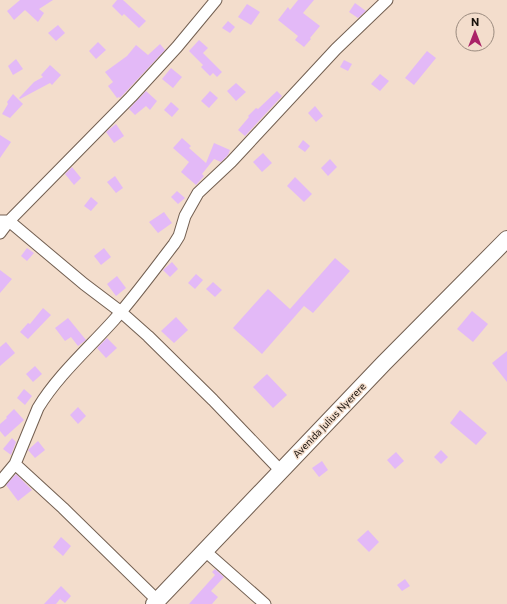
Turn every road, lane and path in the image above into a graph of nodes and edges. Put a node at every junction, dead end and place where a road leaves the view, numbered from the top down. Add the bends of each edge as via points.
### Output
1 (216, 0) edge
2 (387, 0) edge
3 (5, 221) edge
4 (0, 233) edge
5 (507, 239) edge
6 (121, 312) junction
7 (15, 464) junction
8 (281, 471) junction
9 (0, 482) edge
10 (205, 550) junction
11 (156, 602) edge
12 (265, 604) edge

1 - 3 street via 130,97
2 - 6 street via 336,49 198,194 174,244
3 - 4 street
3 - 6 street
5 - 8 street, Avenida Julius Nyerere
6 - 7 street via 43,400
6 - 8 street via 213,400
7 - 9 street
7 - 11 street via 63,508
8 - 10 street, Avenida Julius Nyerere
10 - 11 street, Avenida Julius Nyerere
10 - 12 street

